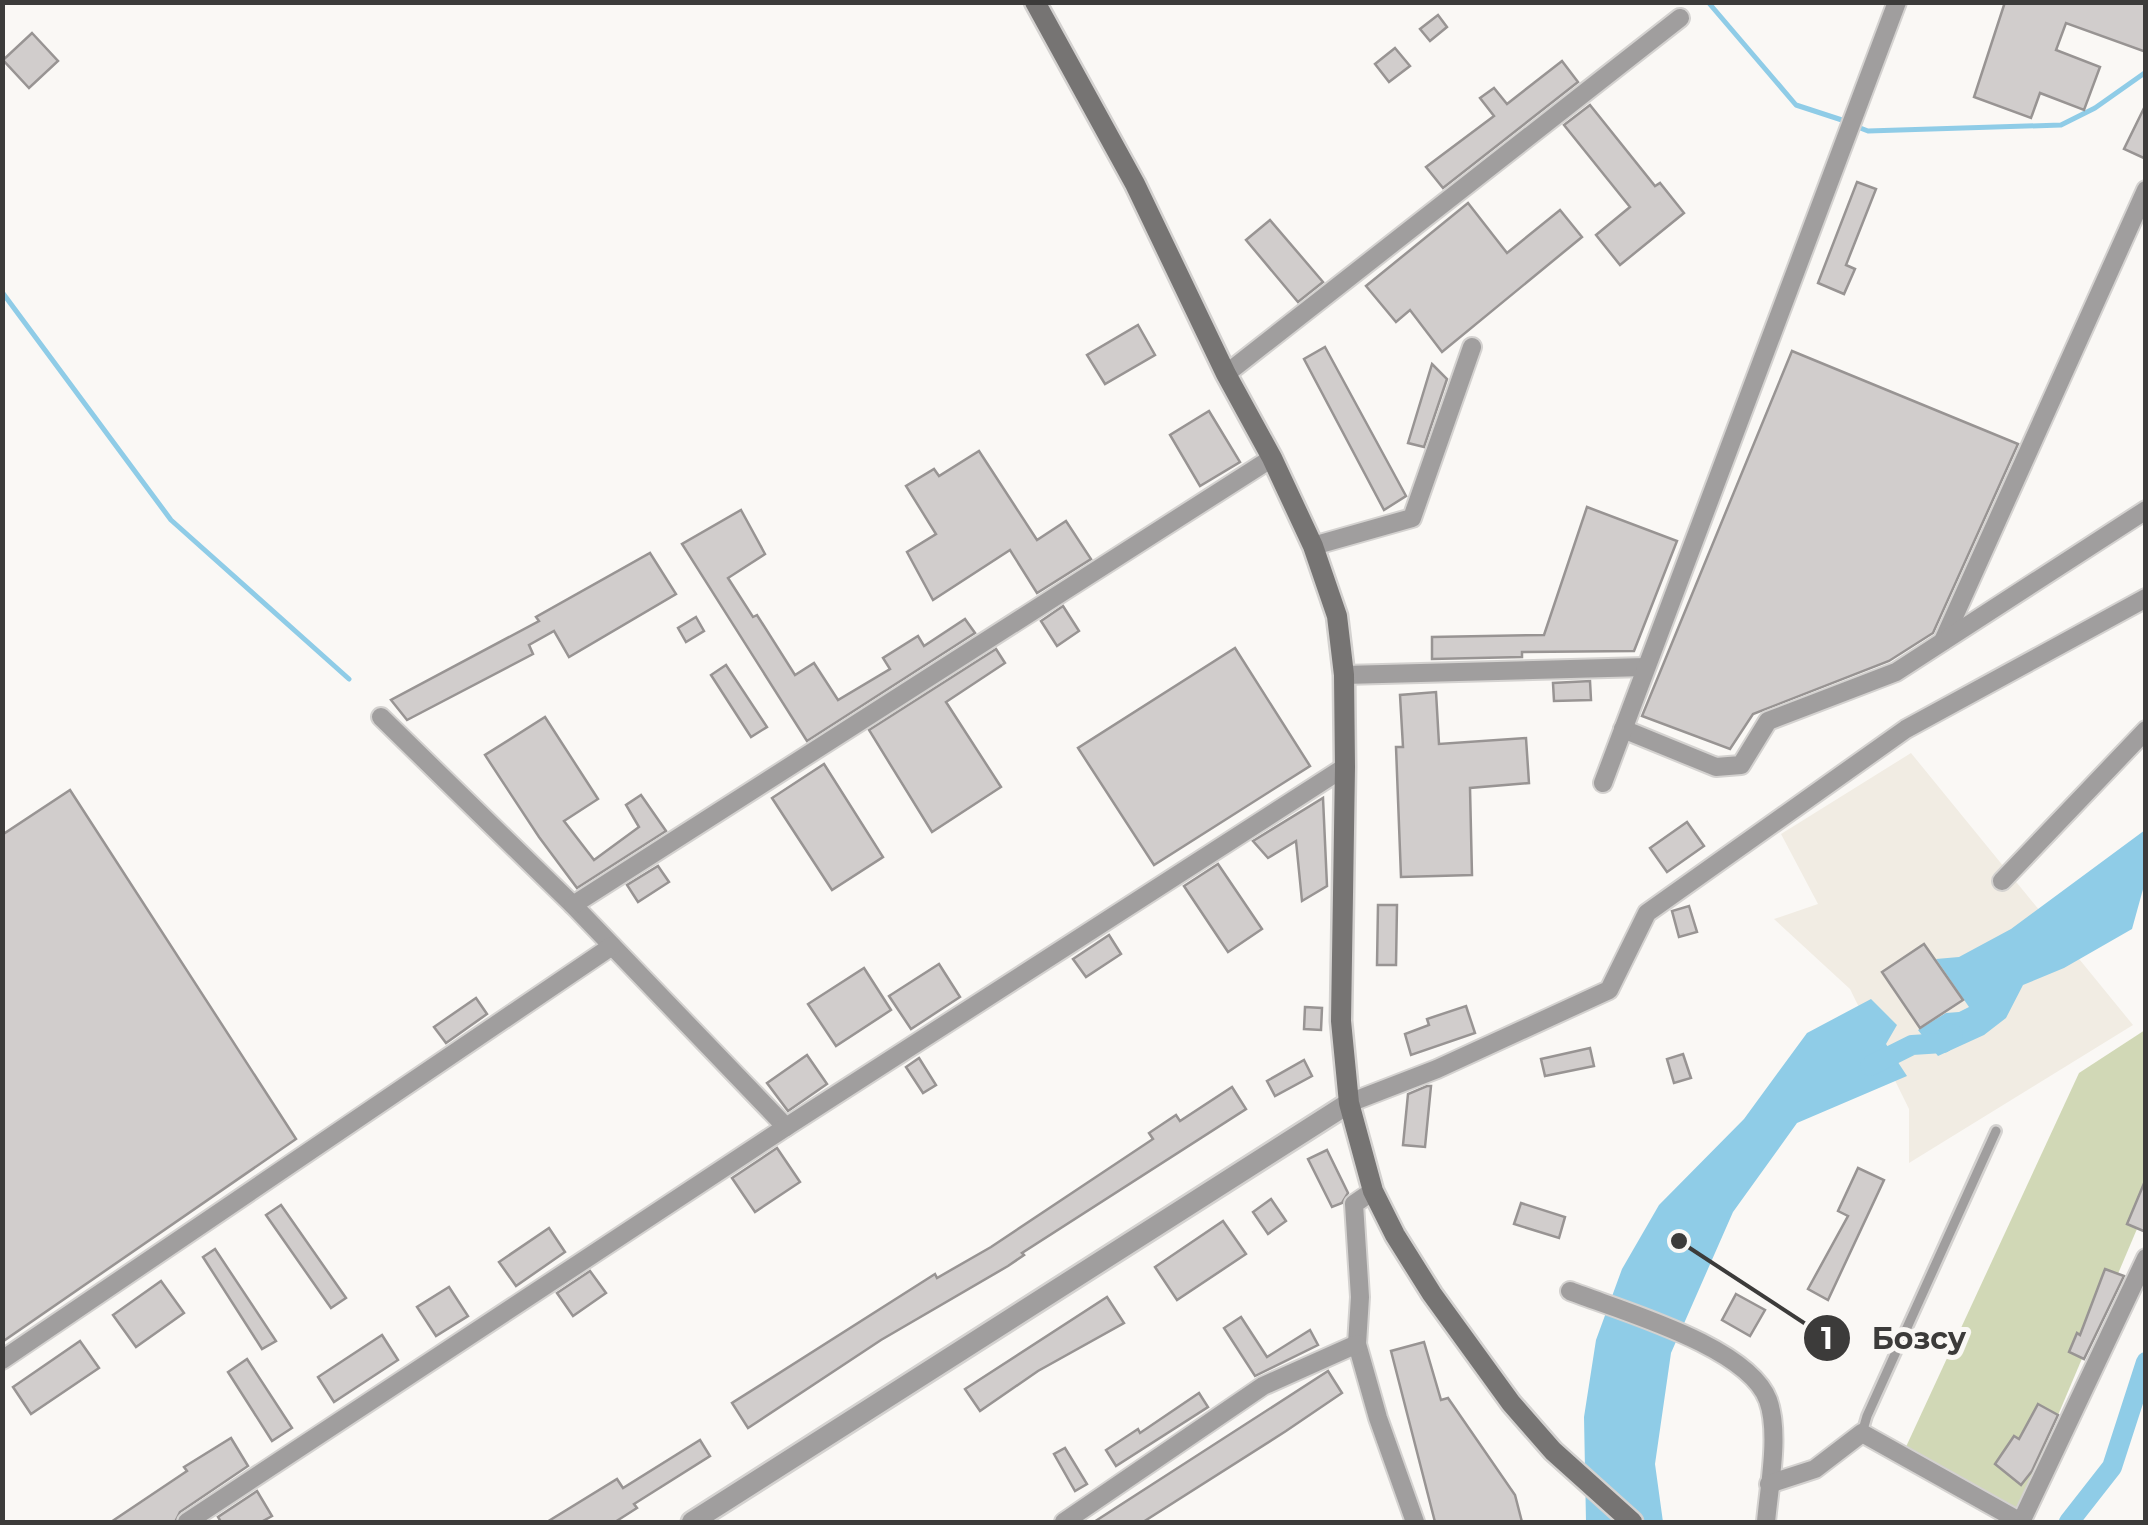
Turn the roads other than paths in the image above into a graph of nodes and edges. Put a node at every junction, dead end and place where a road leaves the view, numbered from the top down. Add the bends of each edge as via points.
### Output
1 (1035, 2) edge
2 (1897, 2) edge
3 (1680, 18) dead end
4 (2146, 190) edge
5 (1472, 347) dead end
6 (1226, 374) junction
7 (1272, 458) junction
8 (2146, 510) edge
9 (1312, 546) junction
10 (2146, 598) edge
11 (1942, 642) junction
12 (1646, 667) junction
13 (1344, 674) junction
14 (380, 718) dead end
15 (1623, 729) junction
16 (2146, 730) edge
17 (1345, 767) junction
18 (1603, 783) dead end
19 (2002, 880) dead end
20 (573, 905) junction
21 (612, 946) junction
22 (1349, 1103) junction
23 (786, 1128) junction
24 (1996, 1130) dead end
25 (1373, 1191) junction
26 (2146, 1258) edge
27 (1570, 1291) dead end
28 (1357, 1344) junction
29 (2, 1360) edge
30 (1862, 1433) junction
31 (1769, 1484) junction
32 (187, 1522) edge
33 (692, 1522) edge
34 (1064, 1522) edge
35 (1415, 1522) edge
36 (1632, 1522) edge
37 (1766, 1522) edge

1 - 6 main road via 1135,184
2 - 12 street
3 - 6 street
4 - 11 street
5 - 9 street via 1412,518
6 - 7 main road
7 - 9 main road
7 - 20 street
8 - 11 street
9 - 13 main road via 1337,616
10 - 22 street via 1906,730 1647,913 1609,990
11 - 15 street via 1896,672 1768,722 1741,765 1716,767
12 - 13 street
12 - 15 street
13 - 17 main road
14 - 20 street
15 - 18 street
16 - 19 street
17 - 22 main road via 1341,1021
17 - 23 street
20 - 21 street
21 - 23 street
21 - 29 street
22 - 25 main road
22 - 33 street
23 - 32 street
24 - 30 lane
25 - 28 street via 1354,1204
25 - 36 main road via 1432,1294 1511,1403
26 - 30 street via 2021,1522
27 - 31 street via 1737,1362 1767,1396 1773,1421
28 - 34 street via 1264,1386
28 - 35 street
30 - 31 street via 1815,1469
31 - 37 street

